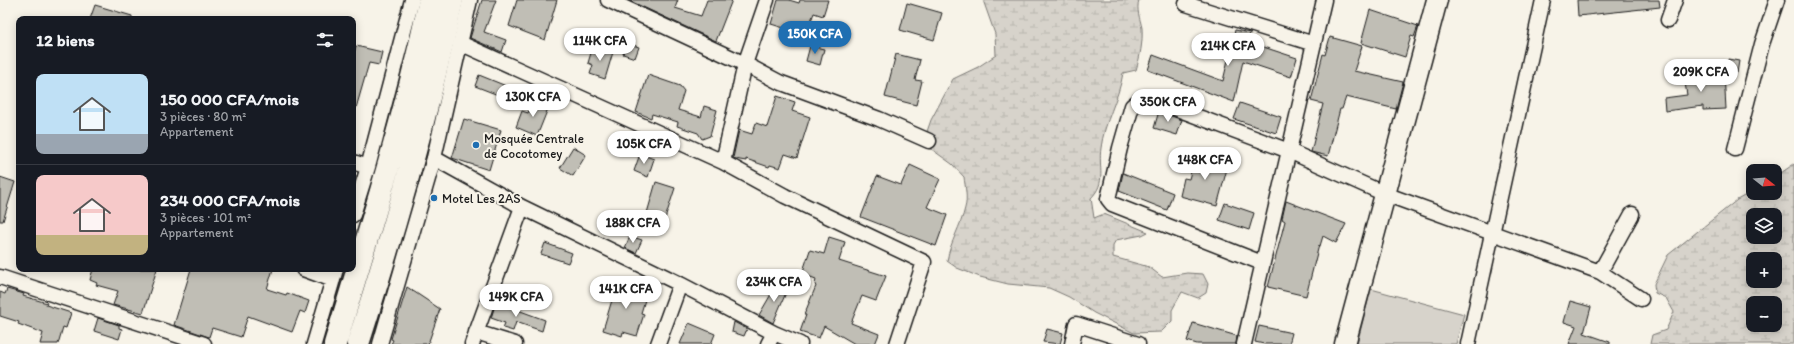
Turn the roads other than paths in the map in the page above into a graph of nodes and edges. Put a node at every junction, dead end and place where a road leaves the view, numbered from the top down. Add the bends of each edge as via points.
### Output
1 (412, 0) edge
2 (430, 0) edge
3 (452, 0) edge
4 (470, 0) edge
5 (608, 0) edge
6 (767, 0) edge
7 (1324, 0) edge
8 (1437, 0) edge
9 (1543, 0) edge
10 (1675, 0) edge
11 (1777, 0) edge
12 (1186, 4) dead end
13 (1668, 20) dead end
14 (460, 43) junction
15 (1314, 44) junction
16 (745, 64) junction
17 (929, 141) dead end
18 (1735, 149) dead end
19 (1289, 151) junction
20 (434, 158) junction
21 (723, 162) junction
22 (356, 163) edge
23 (368, 167) junction
24 (1385, 194) junction
25 (356, 205) edge
26 (522, 207) junction
27 (1632, 214) dead end
28 (1493, 233) junction
29 (1262, 263) junction
30 (322, 272) edge
31 (1600, 272) junction
32 (334, 274) edge
33 (0, 277) edge
34 (680, 284) junction
35 (1641, 299) dead end
36 (474, 338) edge
37 (771, 338) edge
38 (168, 339) edge
39 (204, 344) edge
40 (314, 344) edge
41 (335, 344) edge
42 (358, 344) edge
43 (380, 344) edge
44 (515, 344) edge
45 (658, 344) edge
46 (800, 344) edge
47 (897, 344) edge
48 (1072, 344) edge
49 (1138, 344) edge
50 (1244, 344) edge
51 (1346, 344) edge
52 (1468, 344) edge

1 - 23 street
2 - 41 highway via 418,58 394,147
3 - 42 highway via 415,155
4 - 14 street
5 - 16 street
6 - 16 street
7 - 15 street
8 - 24 street
9 - 28 street
10 - 13 street
11 - 18 street via 1760,50
12 - 15 street
14 - 20 street
14 - 21 street
15 - 19 street
16 - 17 street via 779,82 879,119
16 - 21 street
19 - 24 street
19 - 29 street
19 - 29 street via 1148,98 1143,99 1132,106 1107,196 1112,204
20 - 26 street
20 - 43 street
21 - 47 street via 785,196 924,262
22 - 23 street
23 - 25 street
24 - 28 street
24 - 51 street
26 - 34 street
26 - 36 street
27 - 31 street
28 - 31 street
28 - 52 street
29 - 50 street
30 - 32 street
31 - 35 street
32 - 40 street
33 - 38 street via 130,319
34 - 37 street
34 - 45 street
36 - 44 street
37 - 46 street
38 - 39 street
48 - 49 street via 1076,324

